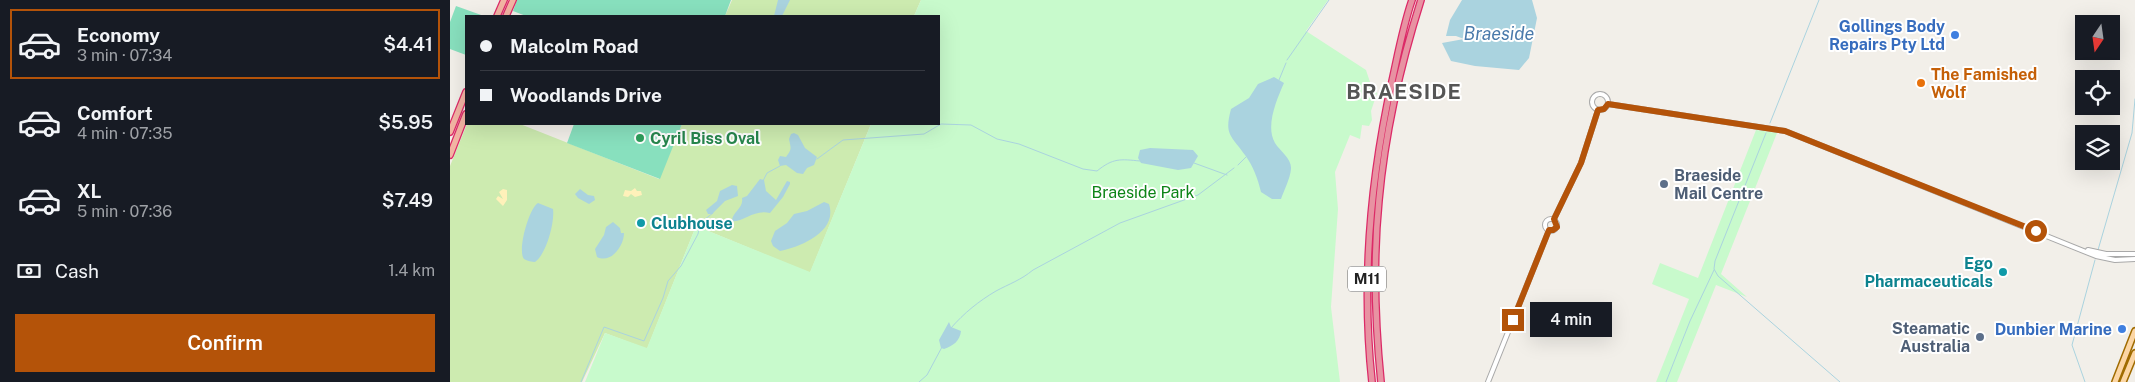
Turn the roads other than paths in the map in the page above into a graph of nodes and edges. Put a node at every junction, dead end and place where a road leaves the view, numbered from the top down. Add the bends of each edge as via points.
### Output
1 (504, 0) edge
2 (513, 0) edge
3 (1412, 0) edge
4 (1421, 0) edge
5 (497, 15) edge
6 (506, 15) edge
7 (465, 94) edge
8 (1608, 104) junction
9 (1598, 110) junction
10 (465, 116) edge
11 (450, 132) edge
12 (450, 154) edge
13 (1554, 219) junction
14 (1549, 230) junction
15 (2077, 247) junction
16 (2135, 254) edge
17 (2135, 259) edge
18 (2135, 331) edge
19 (2135, 353) edge
20 (1372, 382) edge
21 (1381, 382) edge
22 (1488, 382) edge
23 (2115, 382) edge
24 (2124, 382) edge

1 - 5 highway
2 - 6 highway
3 - 20 highway, M11 via 1387,104 1371,199 1366,297
4 - 21 highway, M11 via 1404,64 1382,175 1376,239
7 - 11 highway
8 - 9 street
8 - 9 street via 1605,96 1596,95 1592,104
8 - 15 street via 1776,129
9 - 13 street via 1581,163
10 - 12 highway
13 - 14 street via 1557,227
13 - 14 street via 1546,222
14 - 22 street
15 - 16 street via 2106,254
15 - 17 street via 2100,258
18 - 23 main road
19 - 24 main road

